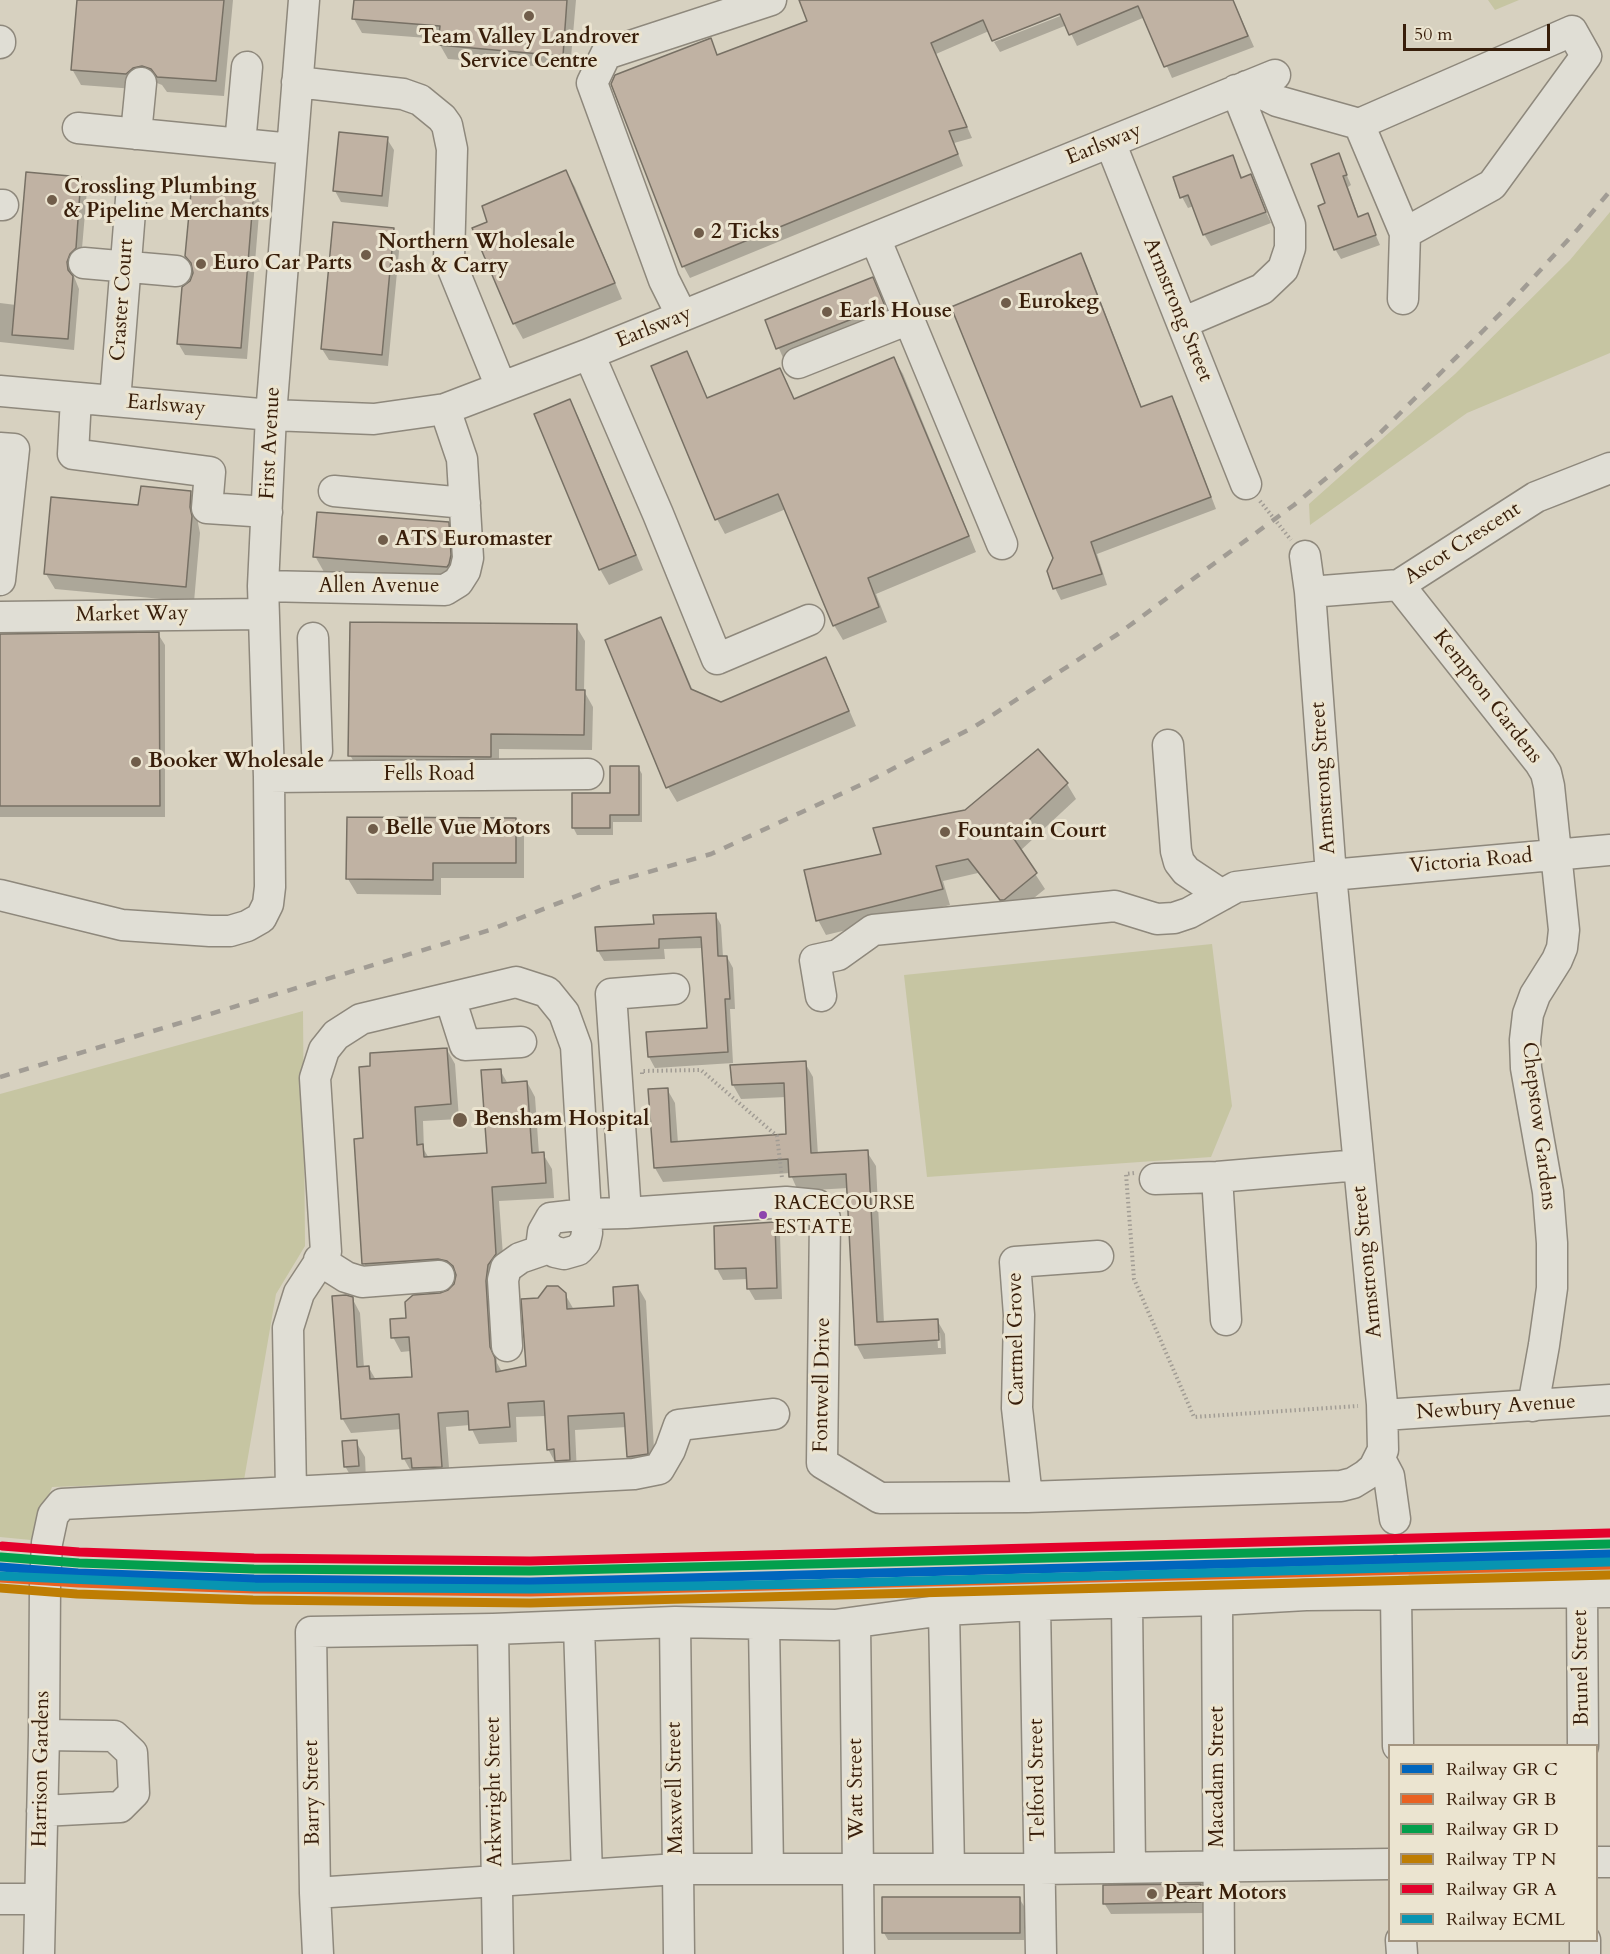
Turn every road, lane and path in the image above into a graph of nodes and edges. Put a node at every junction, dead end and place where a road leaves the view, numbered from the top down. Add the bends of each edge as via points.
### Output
1 (304, 0) edge
2 (771, 0) edge
3 (247, 67) dead end
4 (1275, 75) dead end
5 (297, 82) junction
6 (141, 83) dead end
7 (1241, 88) junction
8 (1359, 124) junction
9 (78, 128) dead end
10 (136, 134) junction
11 (1110, 142) junction
12 (240, 144) junction
13 (292, 150) junction
14 (131, 199) dead end
15 (1405, 233) junction
16 (875, 238) junction
17 (84, 263) dead end
18 (126, 267) junction
19 (176, 271) dead end
20 (1403, 299) dead end
21 (681, 316) junction
22 (909, 319) junction
23 (1182, 322) junction
24 (589, 354) junction
25 (798, 363) dead end
26 (501, 387) junction
27 (0, 391) edge
28 (76, 398) junction
29 (115, 401) junction
30 (445, 409) junction
31 (271, 415) junction
32 (0, 448) edge
33 (1610, 468) edge
34 (1246, 484) joint
35 (334, 491) dead end
36 (465, 503) junction
37 (267, 512) junction
38 (1002, 544) dead end
39 (1305, 556) joint
40 (0, 580) edge
41 (1400, 585) junction
42 (1310, 592) junction
43 (263, 600) junction
44 (0, 617) edge
45 (809, 620) dead end
46 (313, 638) dead end
47 (315, 711) junction
48 (267, 714) junction
49 (1168, 745) dead end
50 (317, 751) dead end
51 (588, 774) dead end
52 (269, 777) junction
53 (1610, 850) edge
54 (1558, 854) junction
55 (1331, 875) junction
56 (0, 895) edge
57 (1222, 895) junction
58 (674, 989) dead end
59 (821, 996) dead end
60 (450, 998) junction
61 (521, 1042) dead end
62 (618, 1090) junction
63 (1359, 1166) junction
64 (1217, 1177) junction
65 (1155, 1179) dead end
66 (786, 1202) junction
67 (626, 1213) junction
68 (586, 1214) junction
69 (1098, 1256) dead end
70 (319, 1260) junction
71 (440, 1276) dead end
72 (1226, 1320) dead end
73 (507, 1346) dead end
74 (1610, 1400) edge
75 (1533, 1406) junction
76 (774, 1414) dead end
77 (1383, 1415) junction
78 (1380, 1459) junction
79 (291, 1491) junction
80 (1027, 1497) junction
81 (1395, 1519) joint
82 (1596, 1591) edge
83 (1396, 1595) junction
84 (1217, 1600) junction
85 (1127, 1603) junction
86 (1035, 1605) junction
87 (944, 1610) junction
88 (675, 1622) junction
89 (855, 1623) junction
90 (764, 1624) junction
91 (579, 1626) junction
92 (493, 1629) junction
93 (44, 1735) junction
94 (1398, 1744) edge
95 (1583, 1744) edge
96 (42, 1811) junction
97 (1388, 1864) edge
98 (1219, 1866) junction
99 (1130, 1867) junction
100 (858, 1868) junction
101 (677, 1869) junction
102 (768, 1869) junction
103 (949, 1869) junction
104 (1040, 1869) junction
105 (586, 1875) junction
106 (497, 1880) junction
107 (315, 1893) junction
108 (0, 1899) edge
109 (39, 1899) junction
110 (39, 1954) edge
111 (318, 1954) edge
112 (498, 1954) edge
113 (680, 1954) edge
114 (859, 1954) edge
115 (1041, 1954) edge
116 (1219, 1954) edge

1 - 5 street, First Avenue
2 - 21 street via 606,54 592,83 664,280
3 - 12 street
4 - 7 street, Earlsway
5 - 13 street, First Avenue
5 - 26 street via 402,94 420,100 447,125 452,149 449,259
6 - 10 street
7 - 8 street
7 - 11 street, Earlsway
7 - 23 street via 1290,225 1290,248 1283,269 1262,290
8 - 15 street
8 - 15 street via 1572,31 1586,56 1492,185
9 - 10 street
10 - 12 street
11 - 16 street, Earlsway
11 - 23 street, Armstrong Street
12 - 13 street
13 - 31 street, First Avenue
14 - 18 street, Craster Court
15 - 20 street
16 - 21 street, Earlsway
16 - 22 street
17 - 18 street
18 - 19 street
18 - 29 street, Craster Court
21 - 24 street, Earlsway
22 - 25 street
22 - 38 street
23 - 34 street, Armstrong Street
24 - 26 street, Earlsway
24 - 45 street via 717,659
26 - 30 street, Earlsway
27 - 28 street, Earlsway
28 - 29 street, Earlsway
28 - 37 street via 73,454 210,472 207,508
29 - 31 street, Earlsway
30 - 31 street, Earlsway via 374,419
30 - 36 street, Allen Avenue via 462,459
31 - 37 street, First Avenue
32 - 40 street via 14,449
33 - 41 street, Ascot Crescent via 1536,497
34 - 39 path
35 - 36 street
36 - 43 street, Allen Avenue via 468,558 458,582 445,590
37 - 43 street, First Avenue
39 - 42 street, Armstrong Street
41 - 42 street, Ascot Crescent
41 - 54 street, Kempton Gardens via 1546,773
42 - 55 street, Armstrong Street
43 - 44 street, Market Way
43 - 48 street, First Avenue
46 - 47 street
47 - 48 street
47 - 50 street
48 - 52 street, First Avenue
49 - 57 street via 1179,862
51 - 52 street, Fells Road
52 - 56 street, First Avenue via 268,904 261,918 247,926 210,932 122,925
53 - 54 street, Victoria Road
54 - 55 street, Victoria Road
54 - 75 street, Chepstow Gardens via 1562,948 1535,995 1525,1040 1552,1243 1545,1345
55 - 57 street, Victoria Road via 1236,887
55 - 63 street, Armstrong Street
57 - 59 street, Victoria Road via 1174,918 1157,919 1115,906 873,930 838,955 815,960
58 - 62 street via 610,994
60 - 61 street via 465,1045
60 - 68 street via 516,982 547,992 564,1012 576,1046
60 - 70 street via 361,1019 336,1035 324,1050 315,1078 326,1252
62 - 66 path via 642,1087 642,1071 701,1070 777,1136
62 - 67 street
63 - 64 street
63 - 77 street, Armstrong Street
64 - 65 street
64 - 72 street
66 - 67 street, Fontwell Drive
66 - 80 street, Fontwell Drive via 817,1205 825,1218 822,1463 880,1498
67 - 68 street, Fontwell Drive
68 - 73 street via 587,1233 578,1250 564,1254 549,1248 520,1257 506,1268 503,1280
69 - 80 street, Cartmel Grove via 1016,1262 1017,1408
70 - 71 street via 362,1282
70 - 79 street via 299,1293 288,1328
74 - 75 street, Newbury Avenue
75 - 77 street, Newbury Avenue
76 - 79 street via 679,1425 659,1469 634,1474
77 - 78 street, Armstrong Street
78 - 80 street, Fontwell Drive via 1366,1475 1341,1486
78 - 81 street via 1389,1476
79 - 93 street, Harrison Gardens via 62,1504 53,1515 47,1543
81 - 83 path
82 - 83 street
82 - 95 street, Brunel Street
83 - 84 street
83 - 94 street
84 - 85 street
84 - 98 street, Macadam Street
85 - 86 street
85 - 99 street
86 - 87 street
86 - 104 street, Telford Street
87 - 89 street
87 - 103 street
88 - 90 street
88 - 91 street
88 - 101 street, Maxwell Street
89 - 90 street
89 - 100 street, Watt Street
90 - 102 street
91 - 92 street
91 - 105 street
92 - 106 street, Arkwright Street
92 - 107 street, Barry Street via 311,1632
93 - 96 street, Harrison Gardens
93 - 96 street via 114,1736 132,1753 134,1793 120,1807
96 - 109 street, Harrison Gardens
97 - 98 street
98 - 99 street
98 - 116 street, Macadam Street
99 - 104 street
100 - 102 street
100 - 103 street
100 - 114 street, Watt Street
101 - 102 street
101 - 105 street
101 - 113 street, Maxwell Street
103 - 104 street
104 - 115 street, Telford Street
105 - 106 street
106 - 107 street
106 - 112 street, Arkwright Street
107 - 111 street, Barry Street
108 - 109 street
109 - 110 street, Harrison Gardens

